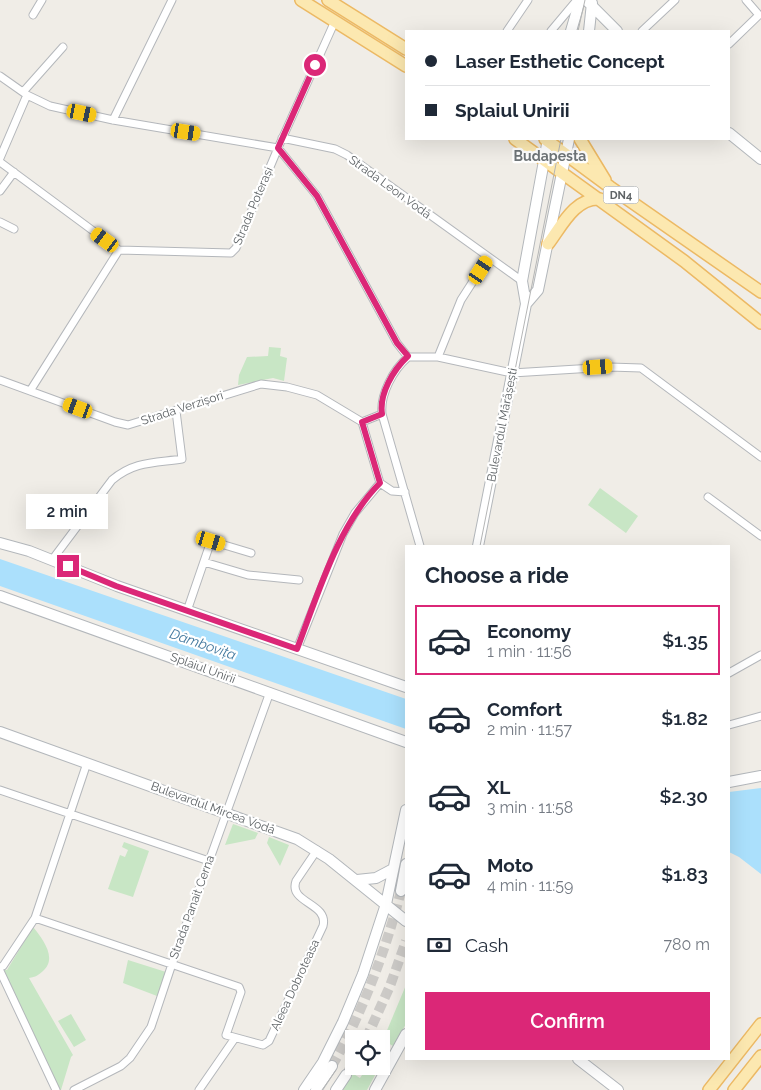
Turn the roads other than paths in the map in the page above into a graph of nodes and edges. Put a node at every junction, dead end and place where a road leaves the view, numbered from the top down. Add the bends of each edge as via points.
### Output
1 (42, 0) edge
2 (172, 0) edge
3 (301, 0) edge
4 (528, 0) edge
5 (578, 0) edge
6 (675, 0) edge
7 (746, 0) edge
8 (335, 2) edge
9 (590, 2) edge
10 (33, 15) dead end
11 (760, 15) edge
12 (335, 21) junction
13 (508, 30) edge
14 (553, 30) edge
15 (571, 30) edge
16 (589, 30) edge
17 (616, 30) edge
18 (643, 30) edge
19 (730, 43) edge
20 (63, 47) dead end
21 (405, 48) edge
22 (405, 65) edge
23 (0, 76) edge
24 (25, 93) junction
25 (113, 120) junction
26 (730, 134) edge
27 (282, 138) junction
28 (516, 140) edge
29 (547, 140) edge
30 (569, 140) edge
31 (581, 140) edge
32 (278, 148) junction
33 (566, 154) junction
34 (0, 158) edge
35 (545, 159) junction
36 (761, 159) edge
37 (0, 162) edge
38 (14, 172) junction
39 (562, 172) junction
40 (610, 188) junction
41 (0, 191) edge
42 (600, 199) junction
43 (0, 222) edge
44 (14, 229) dead end
45 (548, 244) junction
46 (695, 248) junction
47 (119, 250) junction
48 (488, 258) junction
49 (684, 261) junction
50 (522, 281) junction
51 (761, 292) edge
52 (761, 299) edge
53 (526, 304) junction
54 (761, 315) edge
55 (761, 323) edge
56 (408, 356) junction
57 (438, 357) junction
58 (512, 373) junction
59 (0, 380) edge
60 (30, 391) junction
61 (176, 411) junction
62 (382, 414) junction
63 (362, 422) junction
64 (761, 457) edge
65 (380, 483) junction
66 (405, 492) junction
67 (708, 497) dead end
68 (761, 536) edge
69 (0, 541) edge
70 (420, 545) edge
71 (478, 545) edge
72 (251, 553) dead end
73 (52, 560) junction
74 (204, 562) junction
75 (300, 580) dead end
76 (0, 596) edge
77 (187, 611) junction
78 (297, 649) junction
79 (761, 655) edge
80 (730, 672) edge
81 (405, 687) edge
82 (270, 692) junction
83 (761, 716) edge
84 (730, 725) edge
85 (0, 732) edge
86 (405, 742) edge
87 (87, 763) junction
88 (761, 776) edge
89 (730, 782) edge
90 (0, 790) edge
91 (69, 813) junction
92 (226, 813) junction
93 (405, 815) edge
94 (317, 850) junction
95 (209, 861) junction
96 (393, 869) junction
97 (405, 869) edge
98 (357, 880) junction
99 (401, 891) dead end
100 (386, 904) junction
101 (34, 918) junction
102 (405, 919) edge
103 (172, 964) junction
104 (0, 967) edge
105 (0, 971) edge
106 (761, 1024) edge
107 (405, 1036) edge
108 (235, 1038) junction
109 (761, 1056) edge
110 (579, 1060) edge
111 (332, 1066) tunnel mouth
112 (346, 1075) tunnel mouth
113 (56, 1090) edge
114 (74, 1090) edge
115 (199, 1090) edge
116 (304, 1090) edge
117 (316, 1090) edge
118 (336, 1090) edge
119 (375, 1090) edge
120 (618, 1090) edge
121 (709, 1090) edge
122 (734, 1090) edge

1 - 10 street
2 - 25 street
3 - 12 main road
4 - 13 street
5 - 14 street
5 - 15 main road
6 - 18 street
7 - 11 street
8 - 21 main road
9 - 16 main road
9 - 17 main road
11 - 19 street
12 - 22 main road
12 - 27 street, Strada Poterași
20 - 24 street
23 - 24 street
24 - 25 street via 50,106
24 - 34 street
25 - 32 street
26 - 36 main road
27 - 32 street, Strada Poterași
27 - 48 street, Strada Leon Vodă via 342,152
28 - 35 main road, DN4
29 - 33 main road, DN4
29 - 35 main road, Bulevardul Mărășești
30 - 33 main road, Bulevardul Mărășești
31 - 40 main road
32 - 47 street, Strada Poterași via 236,248 231,253
32 - 56 street via 317,196 397,343
33 - 39 main road, Bulevardul Mărășești
33 - 40 main road, DN4
35 - 39 main road, DN4
35 - 50 main road, Bulevardul Mărășești
37 - 38 street
38 - 41 street
38 - 47 street
39 - 42 main road, DN4
39 - 45 main road, Bulevardul Mărășești
40 - 46 main road, DN4
42 - 45 main road via 577,206
42 - 49 main road, DN4
43 - 44 street
45 - 53 main road, Bulevardul Mărășești via 538,290
46 - 51 main road
46 - 52 main road, DN4
47 - 60 street
48 - 50 street, Strada Leon Vodă
48 - 57 street via 462,300
49 - 54 main road, DN4
49 - 55 main road
50 - 53 main road, Bulevardul Mărășești
53 - 58 main road, Bulevardul Mărășești
56 - 57 street
56 - 62 street via 382,398
57 - 58 street
58 - 64 street via 610,366 641,368
58 - 71 main road, Bulevardul Mărășești
59 - 60 street, Strada Verzișori
60 - 61 street, Strada Verzișori via 122,424
61 - 63 street, Strada Verzișori via 261,384 317,395
61 - 73 street via 182,459 134,466 123,471 112,480
62 - 63 street
62 - 66 street
63 - 65 street
65 - 66 street via 392,491
65 - 78 street via 355,513 343,534
66 - 70 street
67 - 68 street
69 - 73 main road
72 - 74 street via 211,541
73 - 77 main road
74 - 75 street via 248,575
74 - 77 street
76 - 82 main road, Splaiul Unirii
77 - 78 main road
78 - 81 main road
79 - 80 street
82 - 86 main road, Splaiul Unirii
82 - 92 street, Strada Panait Cerna
83 - 84 street
85 - 87 main road, Bulevardul Mircea Vodă
87 - 91 street
87 - 92 main road, Bulevardul Mircea Vodă
88 - 89 main road
90 - 91 street
91 - 95 street
91 - 101 street
92 - 94 main road, Bulevardul Mircea Vodă
92 - 95 street, Strada Panait Cerna
93 - 96 main road
94 - 98 main road, Bulevardul Mircea Vodă
94 - 108 street, Aleea Dobroteasa via 294,887 296,893 322,913 323,926 269,1041 263,1045
95 - 103 street, Strada Panait Cerna
96 - 98 main road via 376,878
96 - 100 main road
97 - 99 main road
98 - 100 main road, Bulevardul Mircea Vodă
100 - 102 main road, Bulevardul Mircea Vodă
100 - 116 main road via 343,1022 323,1062
101 - 103 street
101 - 104 street
103 - 108 street via 241,989 226,1035
103 - 114 street, Strada Panait Cerna via 151,1027 130,1058 111,1072
105 - 113 street
106 - 121 main road
107 - 119 main road
108 - 115 street
109 - 122 main road
110 - 120 main road
111 - 117 main road
112 - 118 main road

